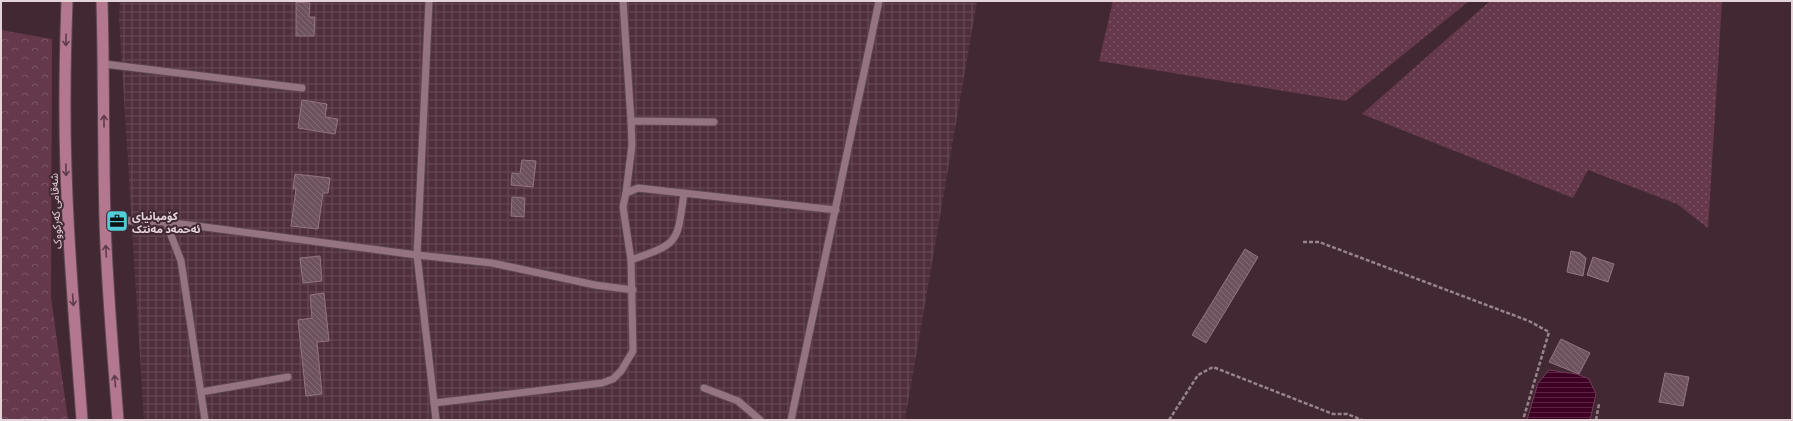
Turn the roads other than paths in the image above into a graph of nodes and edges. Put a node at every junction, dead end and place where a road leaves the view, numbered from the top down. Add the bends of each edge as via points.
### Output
1 (67, 1) edge
2 (102, 1) edge
3 (429, 1) edge
4 (623, 1) edge
5 (879, 1) edge
6 (104, 64) junction
7 (302, 88) dead end
8 (631, 121) junction
9 (714, 122) dead end
10 (626, 193) junction
11 (684, 193) junction
12 (836, 210) junction
13 (105, 220) junction
14 (166, 222) junction
15 (418, 255) junction
16 (631, 260) junction
17 (633, 290) junction
18 (288, 377) dead end
19 (704, 388) dead end
20 (202, 392) junction
21 (434, 403) junction
22 (82, 420) edge
23 (118, 420) edge
24 (205, 420) edge
25 (436, 420) edge
26 (760, 420) edge
27 (791, 420) edge

1 -> 22 highway, شەقامی کەرکووک via 64,92 67,178
2 - 6 highway
3 - 15 lane
4 - 8 lane
5 - 12 lane
6 - 7 lane
13 -> 6 highway
8 - 9 lane
8 - 10 lane via 632,145
10 - 11 lane via 638,188
10 - 16 lane via 623,207
11 - 12 lane
11 - 16 lane via 679,230 674,240 656,251
12 - 27 lane
13 - 14 lane
23 -> 13 highway
14 - 15 lane
14 - 20 lane via 181,261
15 - 17 lane via 492,263 595,285
15 - 21 lane
16 - 17 lane
17 - 21 lane via 633,351 622,371 613,379 602,383
18 - 20 lane
19 - 26 lane via 738,400
20 - 24 lane
21 - 25 lane

